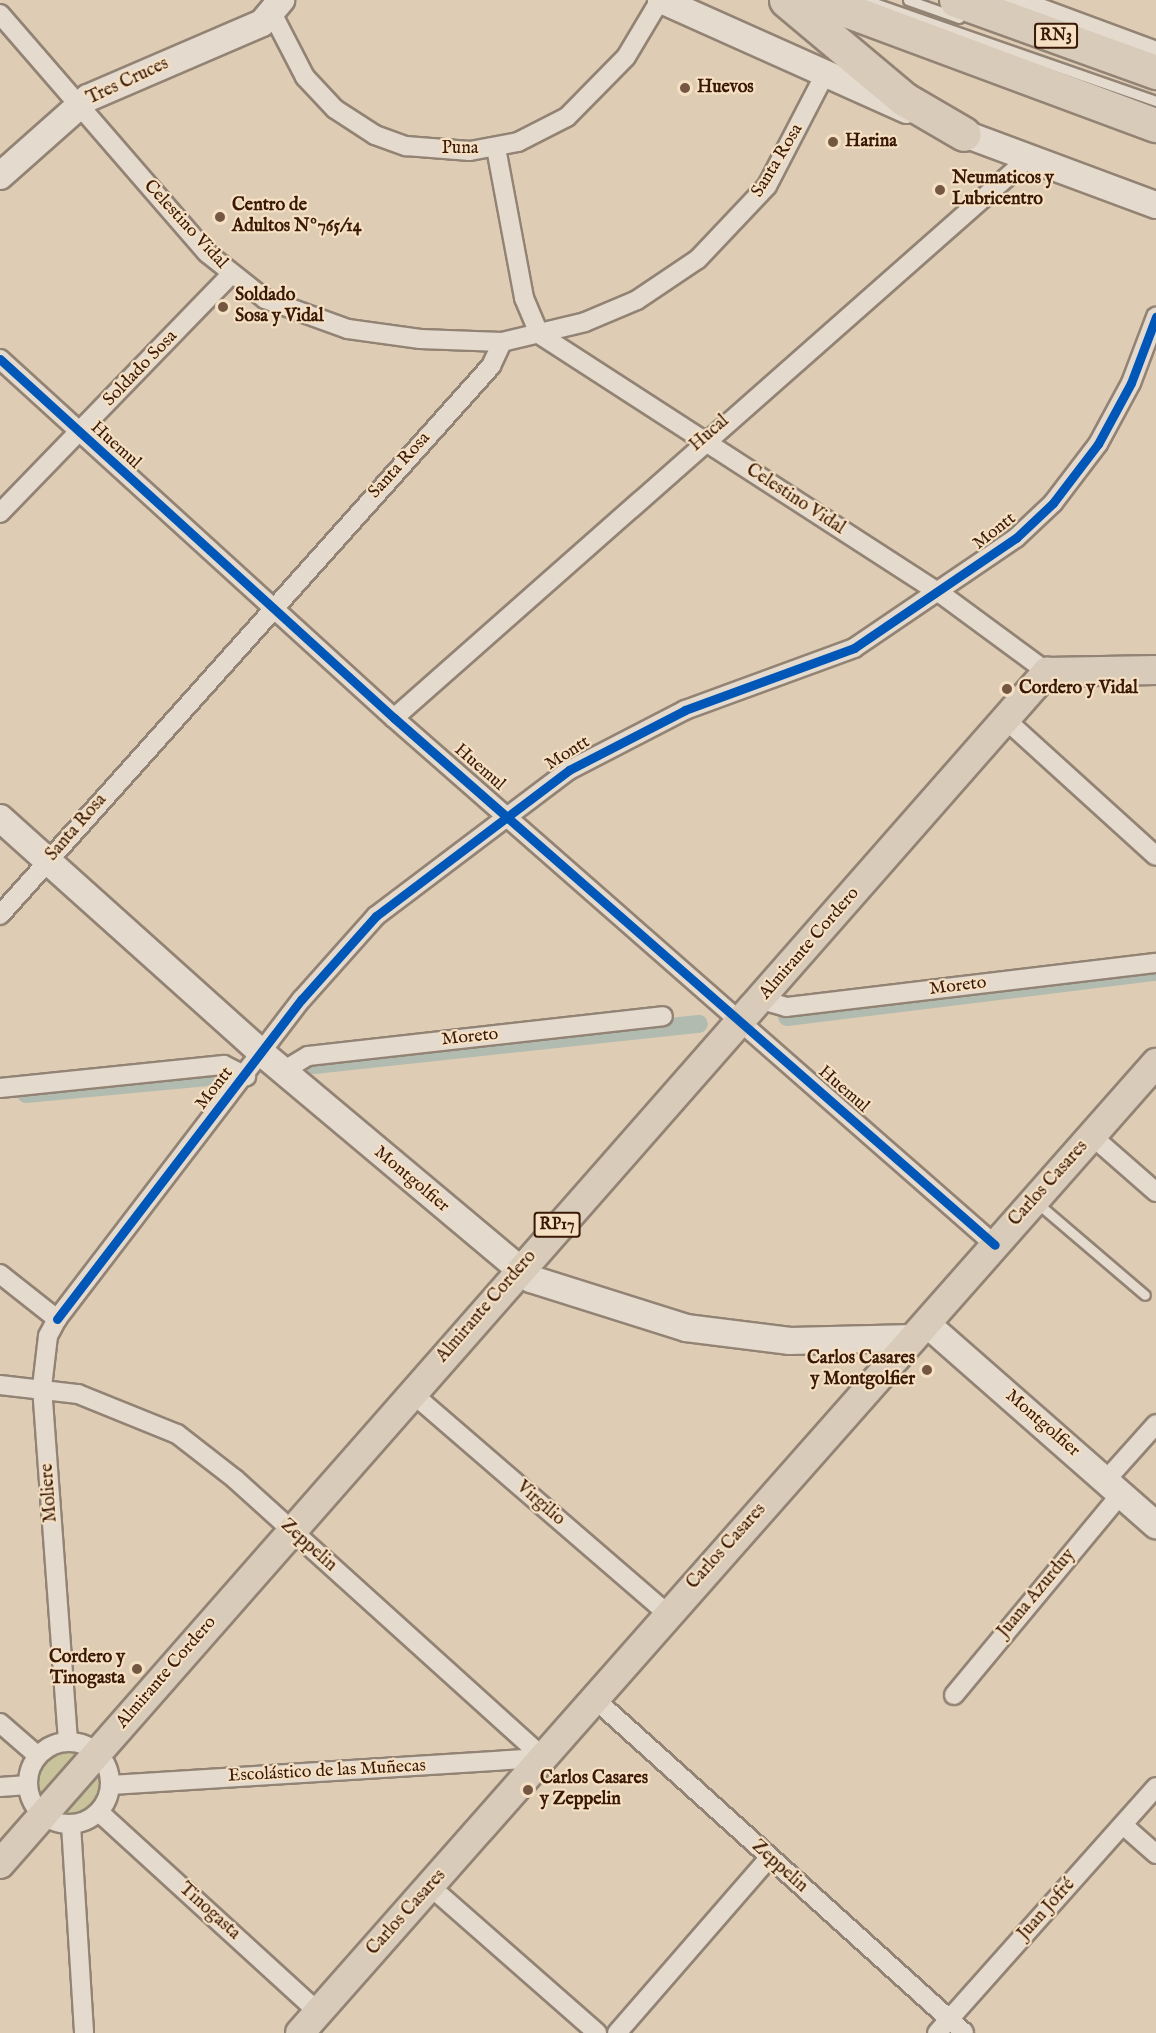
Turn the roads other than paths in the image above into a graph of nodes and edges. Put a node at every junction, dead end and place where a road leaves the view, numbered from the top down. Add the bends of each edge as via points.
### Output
1 (660, 0) edge
2 (786, 0) edge
3 (819, 0) edge
4 (866, 0) edge
5 (908, 0) edge
6 (1006, 0) edge
7 (885, 6) junction
8 (277, 8) edge
9 (966, 12) edge
10 (0, 14) edge
11 (948, 48) junction
12 (1156, 55) edge
13 (1077, 60) dead end
14 (1156, 72) edge
15 (824, 75) junction
16 (1021, 75) junction
17 (1156, 88) edge
18 (1156, 101) edge
19 (78, 106) junction
20 (1156, 125) edge
21 (964, 134) junction
22 (1156, 147) edge
23 (496, 148) junction
24 (1031, 156) junction
25 (0, 176) edge
26 (1156, 205) edge
27 (231, 275) junction
28 (1156, 317) edge
29 (539, 334) junction
30 (502, 342) junction
31 (0, 359) edge
32 (77, 434) junction
33 (702, 441) junction
34 (0, 513) edge
35 (940, 594) junction
36 (272, 606) junction
37 (1156, 670) edge
38 (1047, 672) junction
39 (394, 718) junction
40 (1006, 720) junction
41 (508, 815) junction
42 (0, 818) edge
43 (1156, 856) edge
44 (48, 861) junction
45 (0, 915) edge
46 (1156, 963) edge
47 (762, 1000) junction
48 (663, 1016) dead end
49 (741, 1024) junction
50 (263, 1054) junction
51 (1156, 1063) edge
52 (283, 1071) junction
53 (246, 1076) junction
54 (0, 1088) edge
55 (1092, 1136) junction
56 (1156, 1192) edge
57 (1035, 1200) junction
58 (995, 1245) junction
59 (520, 1271) junction
60 (0, 1274) edge
61 (1145, 1296) dead end
62 (57, 1319) junction
63 (921, 1331) junction
64 (0, 1385) edge
65 (42, 1386) junction
66 (413, 1394) junction
67 (1156, 1424) edge
68 (1114, 1487) junction
69 (1156, 1525) edge
70 (290, 1530) junction
71 (668, 1614) junction
72 (954, 1695) dead end
73 (596, 1700) junction
74 (0, 1723) edge
75 (68, 1741) junction
76 (98, 1753) junction
77 (38, 1756) junction
78 (544, 1758) junction
79 (28, 1785) junction
80 (111, 1785) junction
81 (0, 1787) edge
82 (1156, 1787) edge
83 (99, 1812) junction
84 (43, 1816) junction
85 (71, 1825) junction
86 (1123, 1825) junction
87 (1156, 1854) edge
88 (769, 1858) junction
89 (0, 1864) edge
90 (431, 1887) junction
91 (309, 2023) edge
92 (943, 2026) edge
93 (84, 2033) edge
94 (597, 2033) edge
95 (617, 2033) edge
96 (964, 2033) edge

1 - 15 street
1 - 23 street, Puna via 626,57 582,104 544,132
2 - 21 highway via 904,99
3 - 11 highway
4 - 7 lane
5 - 9 lane
6 - 12 street
7 - 11 lane
7 - 18 lane
8 - 19 street, Tres Cruces
8 - 23 street, Puna via 305,77 335,109 375,135 406,147
9 - 14 highway, RN3
10 - 19 street, Celestino Vidal
11 - 16 highway
13 - 17 lane
15 - 21 street
15 - 29 street, Santa Rosa via 767,186 725,236 637,300
16 - 20 highway
16 - 22 highway via 1083,115
19 - 25 street, Tres Cruces
19 - 27 street, Celestino Vidal
21 - 24 street
23 - 29 street via 524,298
24 - 26 street
24 - 33 street, Hucal
27 - 30 street, Celestino Vidal via 265,299 348,329
27 - 32 street, Soldado Sosa
28 - 35 street, Montt via 1131,383 1074,479 1016,538
29 - 30 street, Santa Rosa
29 - 33 street, Celestino Vidal
30 - 36 street, Santa Rosa via 491,366
31 - 32 street, Huemul
32 - 34 street, Soldado Sosa
32 - 36 street, Huemul
33 - 35 street, Celestino Vidal
33 - 39 street, Hucal
35 - 38 street, Celestino Vidal
35 - 41 street, Montt via 832,658 651,725 569,770
36 - 39 street, Huemul
36 - 44 street, Santa Rosa
37 - 38 main road
38 - 40 main road, Almirante Cordero / RP17
39 - 41 street, Huemul
40 - 43 street
40 - 47 main road, Almirante Cordero / RP17
41 - 49 street, Huemul
41 - 50 street, Montt via 376,916 330,964
42 - 44 street, Montgolfier
44 - 45 street, Santa Rosa
44 - 50 street, Montgolfier
46 - 47 street, Moreto via 786,1007
47 - 49 main road, Almirante Cordero / RP17
48 - 52 street, Moreto via 308,1056
49 - 58 street, Huemul
49 - 59 main road, Almirante Cordero / RP17
50 - 52 street, Montgolfier
50 - 53 street, Montt
51 - 55 main road, Carlos Casares
52 - 59 street, Montgolfier
53 - 54 street via 224,1065
53 - 62 street, Montt
55 - 56 street
55 - 57 main road, Carlos Casares
57 - 58 main road, Carlos Casares
57 - 61 lane
58 - 63 main road, Carlos Casares
59 - 63 street, Montgolfier via 544,1286 686,1328 790,1341
59 - 66 main road, Almirante Cordero / RP17
60 - 62 street
62 - 65 street, Moliere via 48,1336
63 - 68 street, Montgolfier
63 - 71 main road, Carlos Casares
64 - 65 street
65 - 70 street, Zeppelin via 114,1404 177,1434
65 - 75 street, Moliere
66 - 70 main road, Almirante Cordero / RP17
66 - 71 street, Virgilio
67 - 68 street, Juana Azurduy
68 - 69 street, Montgolfier
68 - 72 street, Juana Azurduy
70 - 76 main road, Almirante Cordero / RP17
70 - 78 street, Zeppelin
71 - 73 main road, Carlos Casares
73 - 78 main road, Carlos Casares
73 - 88 street, Zeppelin
74 - 77 street
75 - 76 street
75 - 77 street
76 - 80 street
76 - 84 main road, Almirante Cordero / RP17
77 - 79 street
78 - 80 street, Escolástico de las Muñecas
78 - 90 main road, Carlos Casares
79 - 81 street
79 - 84 street
80 - 83 street
82 - 86 street, Juan Jofré
83 - 85 street
83 - 91 street, Tinogasta
84 - 85 street
84 - 89 main road, Almirante Cordero / RP17
85 - 93 street
86 - 87 street
86 - 92 street, Juan Jofré
88 - 92 street, Zeppelin
88 - 95 street
90 - 91 main road, Carlos Casares
90 - 94 street
92 - 96 street, Zeppelin

